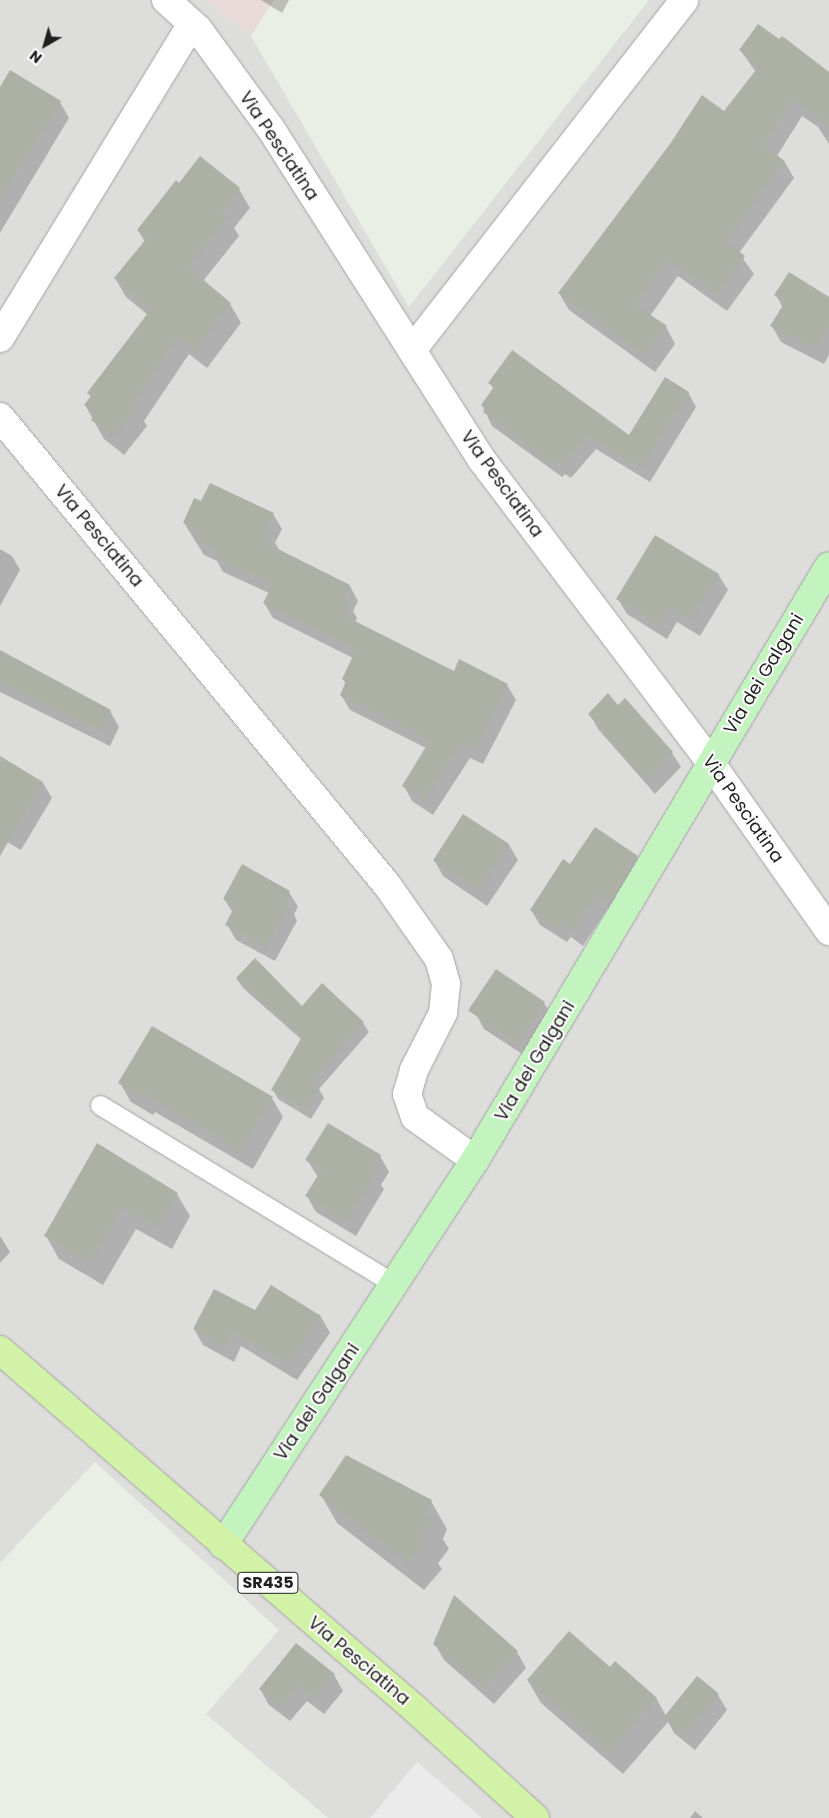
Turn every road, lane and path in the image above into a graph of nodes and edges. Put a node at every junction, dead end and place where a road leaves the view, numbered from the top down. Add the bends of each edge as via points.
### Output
1 (166, 0) edge
2 (684, 0) edge
3 (192, 24) junction
4 (0, 338) edge
5 (412, 350) junction
6 (0, 417) edge
7 (826, 580) edge
8 (710, 762) junction
9 (829, 931) edge
10 (100, 1105) dead end
11 (475, 1160) junction
12 (396, 1285) junction
13 (0, 1350) edge
14 (223, 1545) junction
15 (535, 1818) edge

1 - 3 street, Via Pesciatina
2 - 5 street
3 - 4 street
3 - 5 street, Via Pesciatina via 271,130
5 - 8 street, Via Pesciatina via 482,460
6 - 11 street, Via Pesciatina via 387,885 439,958 446,984 443,1012 414,1070 407,1094 415,1117
7 - 8 street, Via dei Galgani
8 - 9 street, Via Pesciatina
8 - 11 street, Via dei Galgani
10 - 12 lane
11 - 12 street, Via dei Galgani
12 - 14 street, Via dei Galgani
13 - 14 main road, Via Pesciatina / SR435
14 - 15 main road, Via Pesciatina / SR435 via 415,1709

